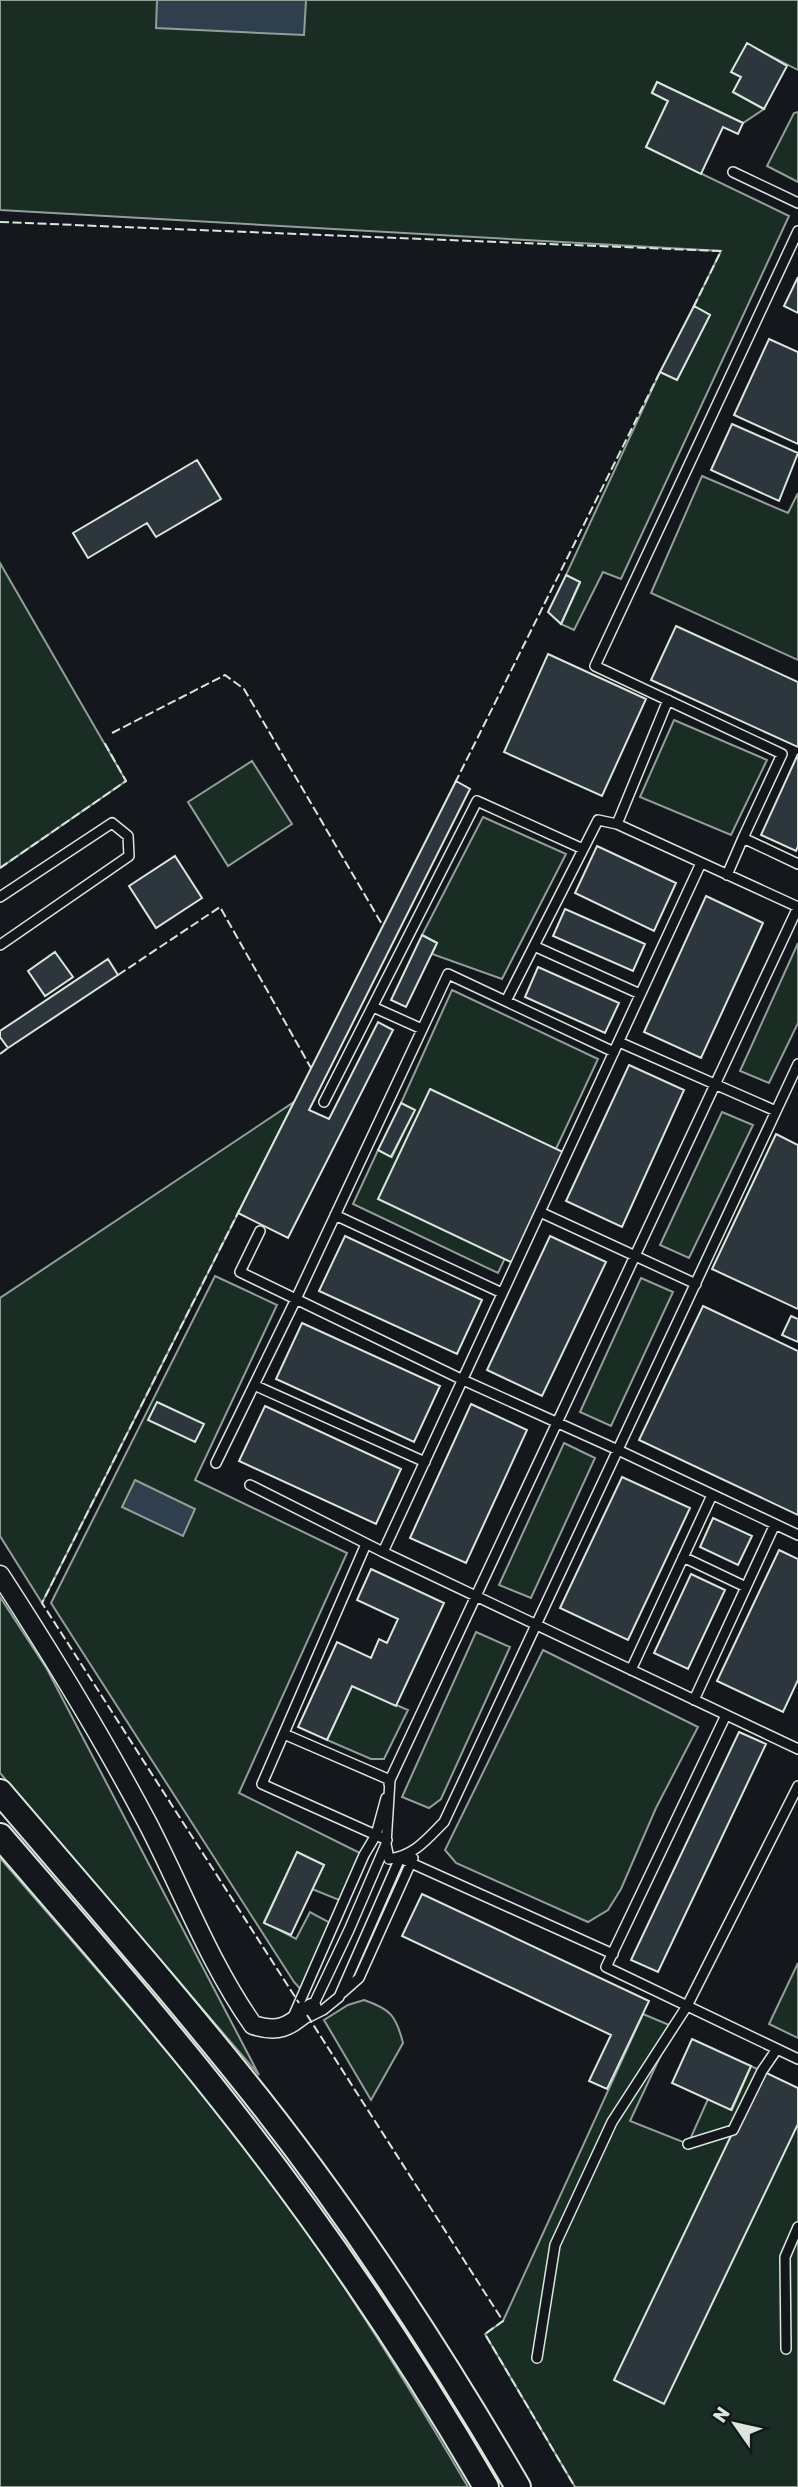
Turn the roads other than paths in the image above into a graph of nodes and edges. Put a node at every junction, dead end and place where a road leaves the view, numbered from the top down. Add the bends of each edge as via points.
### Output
1 (733, 172) dead end
2 (798, 203) edge
3 (798, 231) edge
4 (668, 700) junction
5 (617, 824) junction
6 (743, 838) junction
7 (583, 849) junction
8 (701, 863) junction
9 (798, 864) edge
10 (727, 875) junction
11 (0, 897) edge
12 (0, 945) edge
13 (534, 946) junction
14 (640, 994) junction
15 (506, 1001) junction
16 (373, 1007) junction
17 (422, 1029) junction
18 (619, 1042) junction
19 (614, 1052) junction
20 (798, 1064) edge
21 (715, 1084) junction
22 (324, 1102) dead end
23 (776, 1111) junction
24 (540, 1212) junction
25 (335, 1215) junction
26 (260, 1231) dead end
27 (636, 1255) junction
28 (696, 1284) junction
29 (502, 1293) junction
30 (296, 1299) junction
31 (463, 1380) junction
32 (254, 1385) junction
33 (557, 1423) junction
34 (618, 1450) junction
35 (425, 1462) junction
36 (216, 1463) dead end
37 (250, 1485) dead end
38 (712, 1495) junction
39 (775, 1524) junction
40 (798, 1535) edge
41 (366, 1544) junction
42 (383, 1552) junction
43 (683, 1557) junction
44 (0, 1575) edge
45 (746, 1587) junction
46 (475, 1597) junction
47 (537, 1625) junction
48 (631, 1670) junction
49 (694, 1700) junction
50 (726, 1715) junction
51 (284, 1734) junction
52 (798, 1749) edge
53 (390, 1780) junction
54 (798, 1786) edge
55 (0, 1792) edge
56 (376, 1835) junction
57 (0, 1836) edge
58 (386, 1842) junction
59 (417, 1850) junction
60 (400, 1858) junction
61 (613, 1954) junction
62 (339, 1997) junction
63 (688, 2006) junction
64 (312, 2008) joint
65 (289, 2025) junction
66 (777, 2049) junction
67 (798, 2059) edge
68 (688, 2144) dead end
69 (798, 2227) edge
70 (786, 2350) dead end
71 (537, 2358) dead end
72 (486, 2487) edge
73 (518, 2487) edge

1 - 2 lane
3 - 4 lane via 595,666
4 - 5 lane
4 - 6 lane via 782,754
5 - 7 lane via 597,820
5 - 8 lane
6 - 9 lane
6 - 10 lane
7 - 13 lane
7 - 16 lane via 477,801
8 - 10 lane
8 - 14 lane
10 - 21 lane via 798,907
11 - 12 lane via 113,823 128,836 128,856
13 - 14 lane
13 - 15 lane
14 - 18 lane
15 - 17 lane via 448,974
15 - 19 lane
16 - 17 lane
16 - 22 lane
17 - 25 lane
18 - 19 lane
18 - 21 lane
19 - 24 lane
20 - 23 lane
21 - 23 lane
21 - 27 lane
23 - 28 lane
24 - 27 lane
24 - 29 lane
25 - 29 lane
25 - 30 lane
26 - 30 lane via 240,1272
27 - 28 lane
27 - 33 lane
28 - 34 lane
29 - 31 lane
30 - 31 lane
30 - 32 lane
31 - 33 lane
31 - 35 lane
32 - 35 lane
32 - 36 lane
33 - 34 lane
33 - 46 lane
34 - 38 lane
34 - 47 lane
35 - 42 lane
37 - 41 lane
38 - 39 lane
38 - 43 lane
39 - 40 lane
39 - 45 lane
41 - 42 lane
41 - 51 lane
42 - 46 lane
43 - 45 lane
43 - 48 lane
44 - 65 street via 126,1784 242,2009 253,2025 270,2030
45 - 49 lane
46 - 47 lane
46 - 53 lane
47 - 48 lane
47 - 59 lane via 444,1822
48 - 49 lane
49 - 50 lane
50 - 52 lane
50 - 61 lane
51 - 53 lane
51 - 56 lane via 262,1784
53 - 56 lane
53 - 58 lane
54 - 63 lane
55 - 73 main road via 268,2112 402,2298
56 - 58 lane
56 - 65 lane
57 - 72 main road via 240,2121 377,2312
58 - 60 lane via 389,1859
58 - 64 lane
59 - 60 lane
59 - 62 lane via 359,1978
60 - 61 lane
60 - 62 lane
61 - 63 lane via 606,1968
62 - 65 lane via 323,2010
63 - 66 lane
63 - 71 lane via 612,2122 555,2245
64 - 65 street
66 - 67 lane
66 - 68 lane via 733,2130
69 - 70 lane via 785,2257

